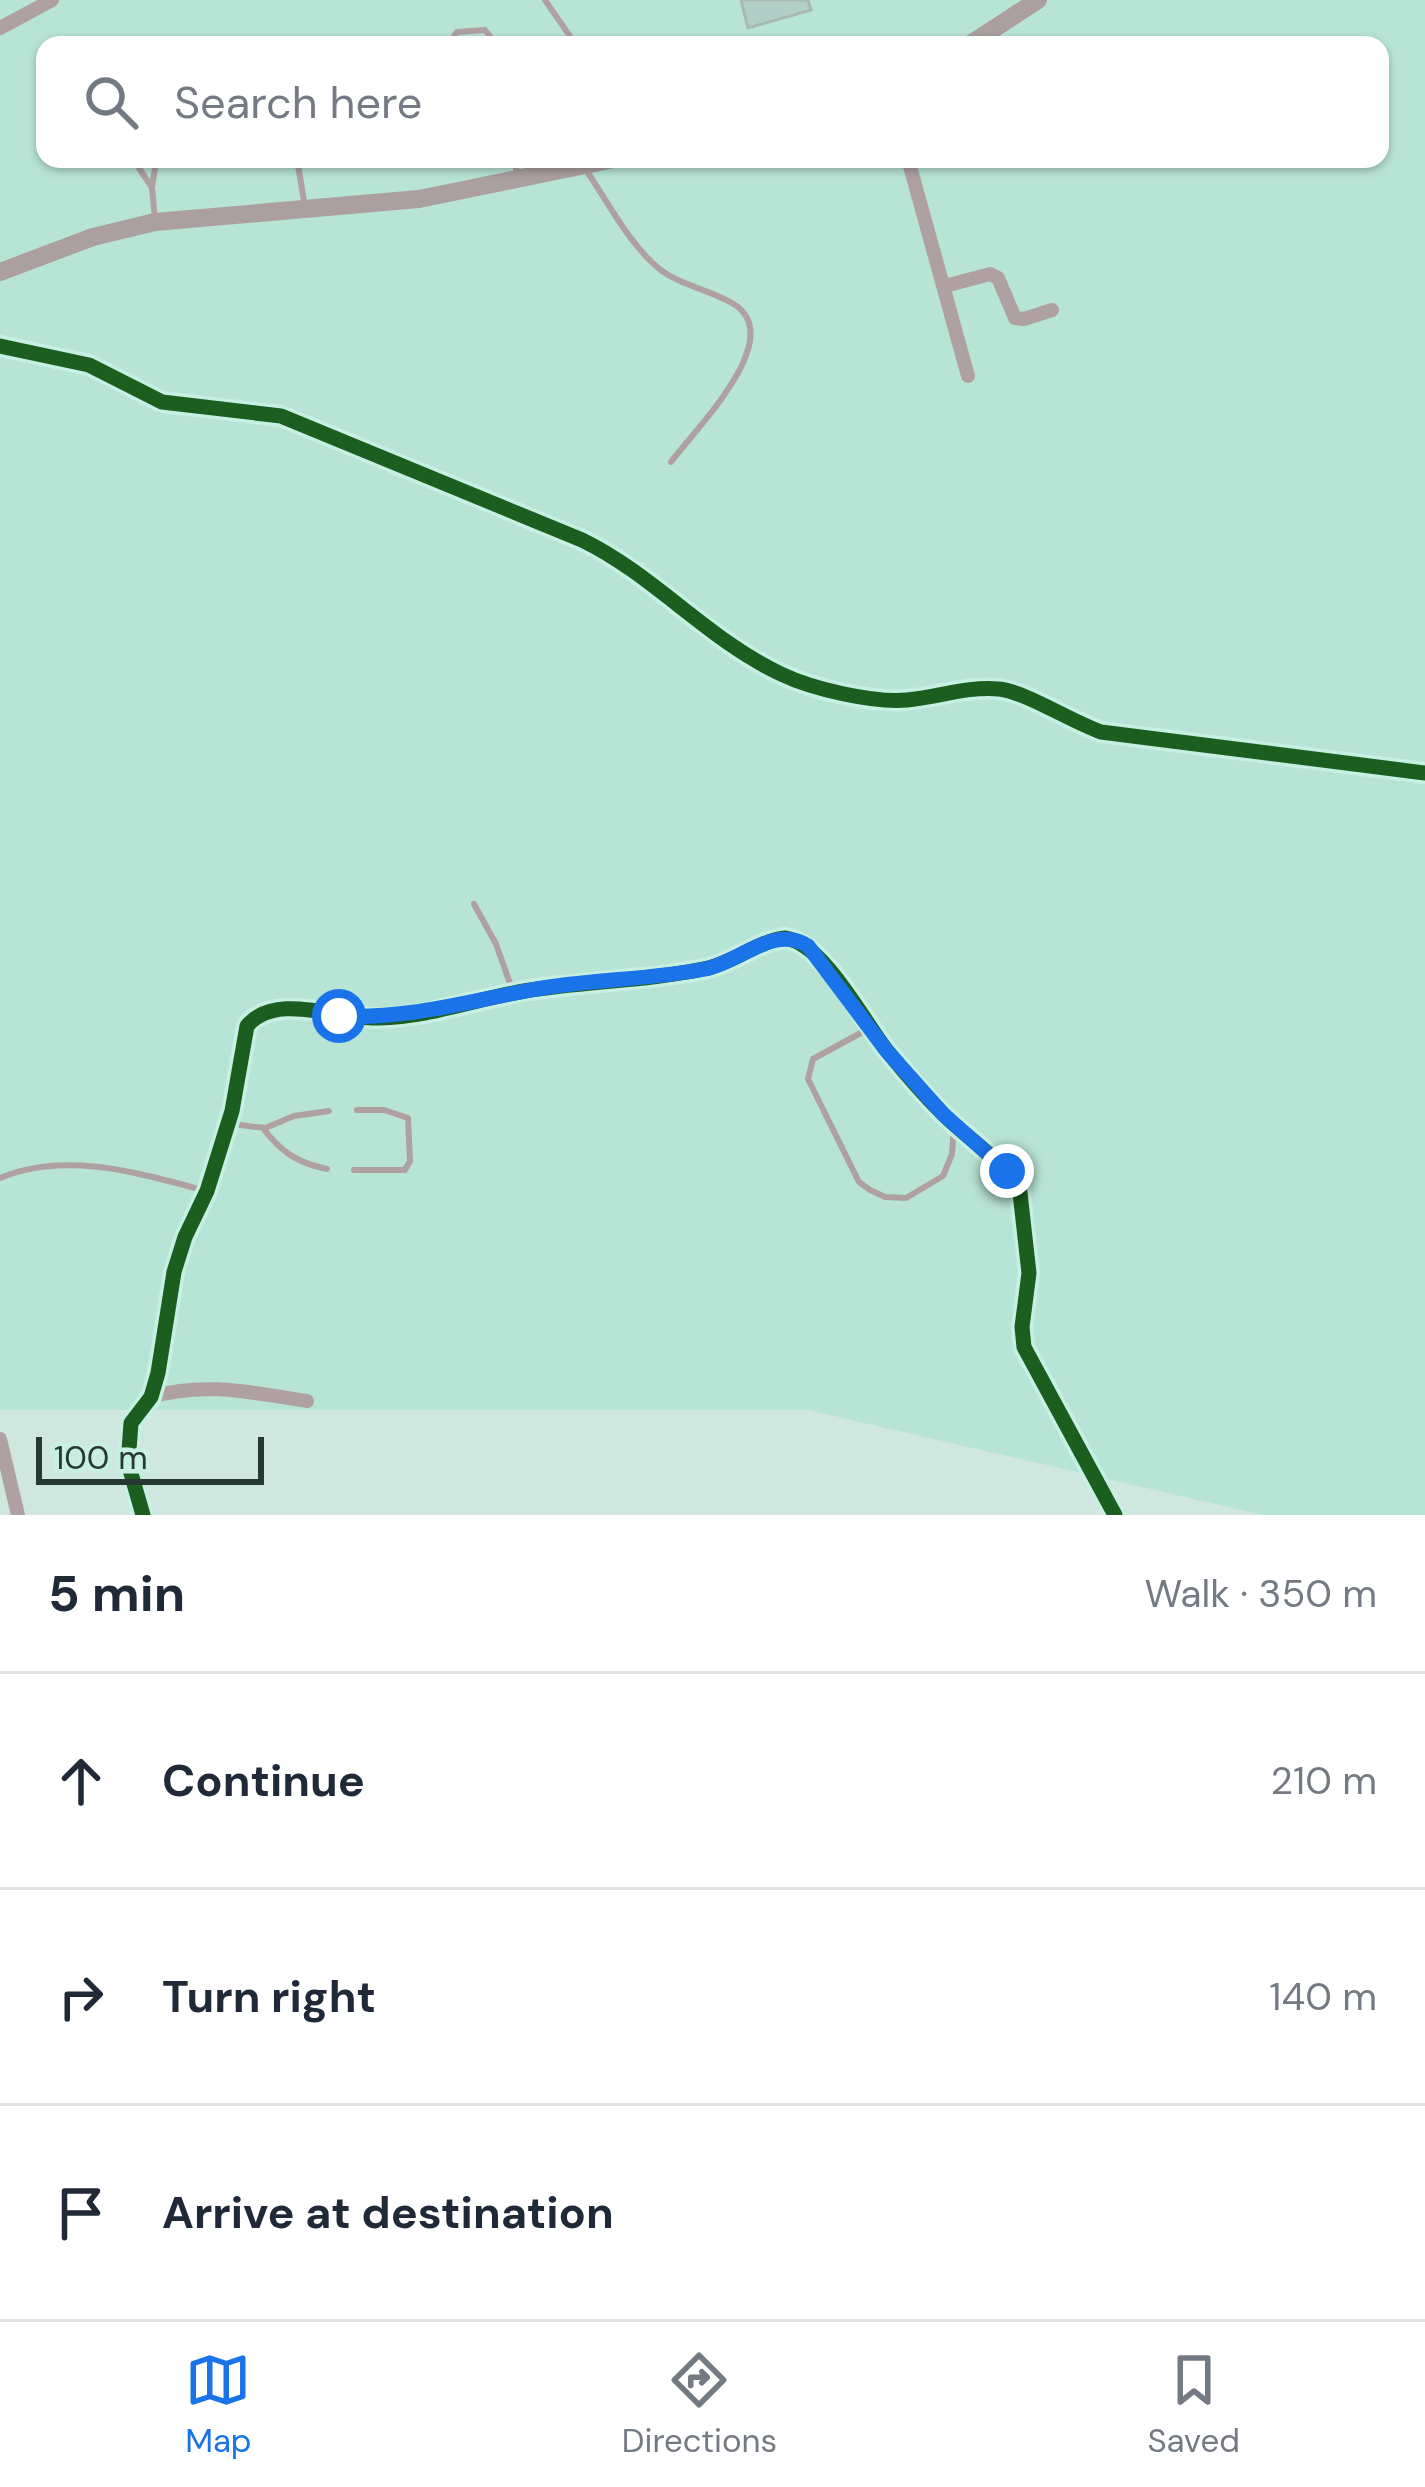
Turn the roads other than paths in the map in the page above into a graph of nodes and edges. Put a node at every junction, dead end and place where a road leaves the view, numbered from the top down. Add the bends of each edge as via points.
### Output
1 (52, 0) edge
2 (545, 0) edge
3 (1038, 0) edge
4 (0, 28) edge
5 (454, 36) edge
6 (490, 36) edge
7 (570, 36) edge
8 (983, 36) edge
9 (139, 168) edge
10 (155, 168) edge
11 (299, 168) edge
12 (516, 168) edge
13 (566, 168) edge
14 (591, 168) edge
15 (911, 168) edge
16 (520, 181) junction
17 (152, 188) junction
18 (305, 211) junction
19 (155, 223) junction
20 (0, 272) edge
21 (945, 286) junction
22 (1052, 310) dead end
23 (0, 346) edge
24 (968, 376) dead end
25 (671, 462) dead end
26 (1425, 773) edge
27 (474, 904) dead end
28 (513, 993) junction
29 (871, 1028) junction
30 (357, 1110) dead end
31 (329, 1112) dead end
32 (228, 1124) junction
33 (954, 1124) junction
34 (263, 1128) junction
35 (327, 1168) dead end
36 (355, 1170) dead end
37 (0, 1178) edge
38 (207, 1191) junction
39 (151, 1397) junction
40 (307, 1401) dead end
41 (0, 1439) edge
42 (18, 1515) edge
43 (143, 1515) edge
44 (1115, 1515) edge

1 - 4 street
2 - 7 lane
3 - 8 street
5 - 6 lane via 477,29
9 - 17 lane
10 - 17 lane
11 - 18 lane
12 - 16 lane
13 - 16 street
14 - 25 lane via 652,262 730,301 753,329 747,359
15 - 21 street
16 - 18 street
17 - 19 lane
18 - 19 street
19 - 20 street
21 - 22 street via 990,274 1016,318
21 - 24 street
23 - 26 street via 89,364 162,402 280,416 561,532 612,555 780,674 825,689 894,701 994,689 1101,732
27 - 28 lane
28 - 29 street via 705,969 785,938 808,946
28 - 32 street via 406,1016 263,1011 247,1026
29 - 33 street
29 - 33 lane via 813,1059 808,1079 859,1182 885,1197 927,1188 949,1167
30 - 36 lane via 407,1118 411,1141 405,1170
31 - 34 lane
32 - 34 lane
32 - 38 street
33 - 44 street via 998,1161 1020,1193 1030,1274 1024,1347
34 - 35 lane via 278,1148
37 - 38 lane via 63,1164
38 - 39 street via 173,1272
39 - 40 street via 222,1388
39 - 43 street via 131,1424 128,1447
41 - 42 street

